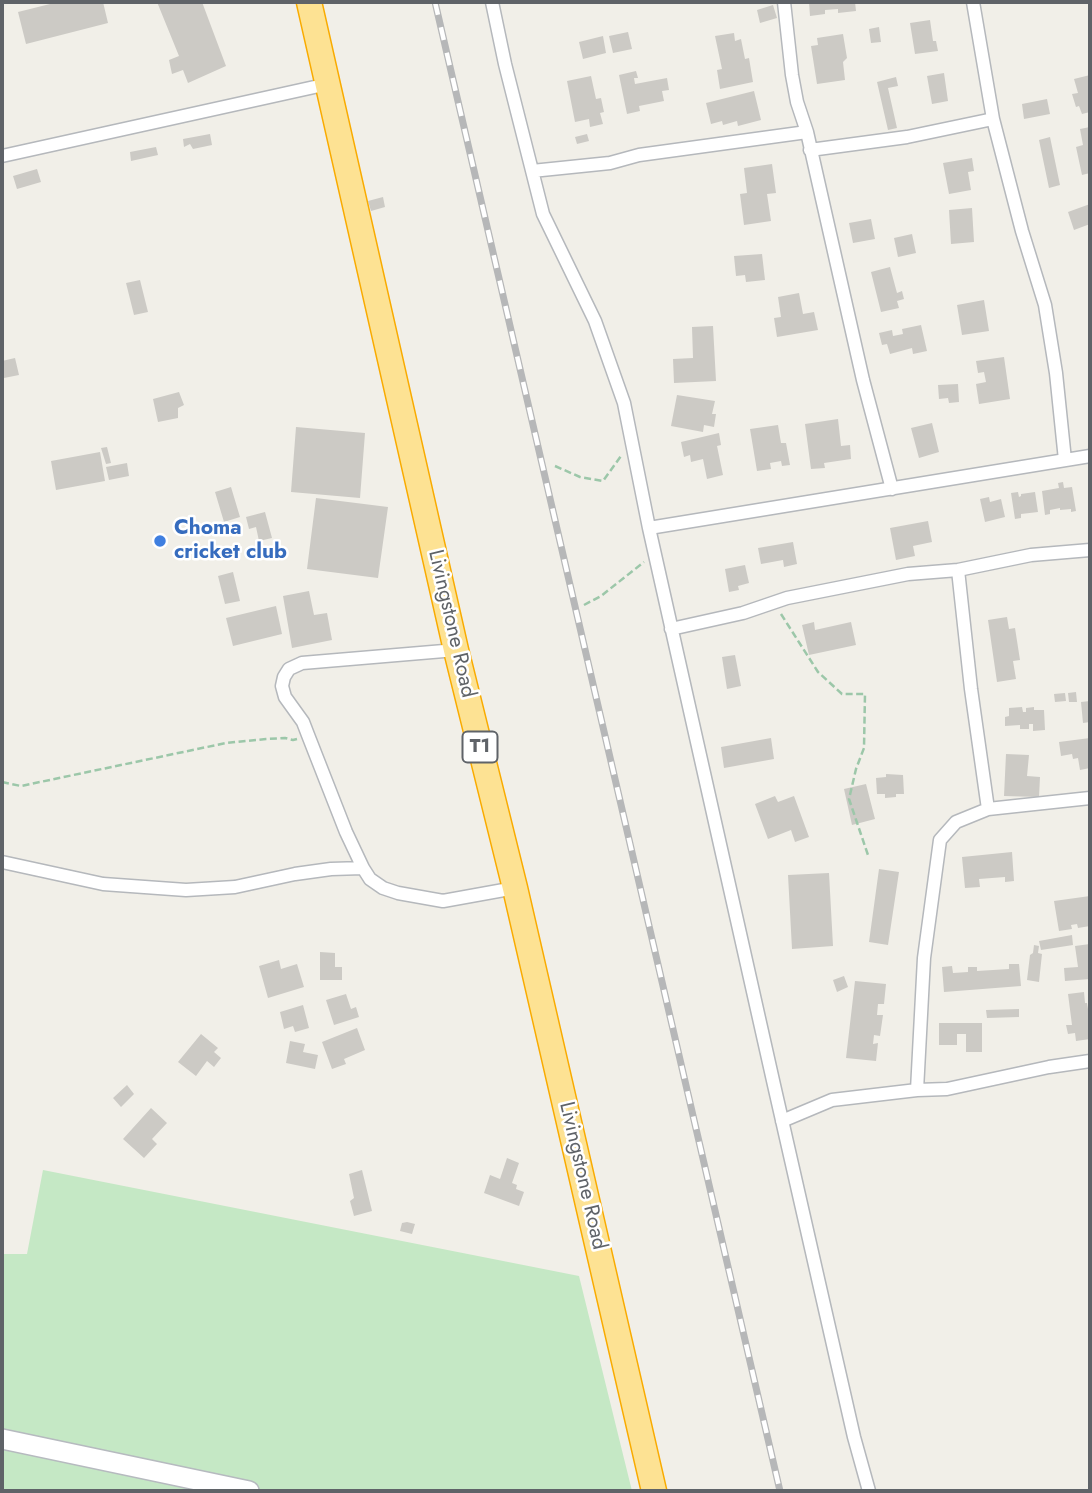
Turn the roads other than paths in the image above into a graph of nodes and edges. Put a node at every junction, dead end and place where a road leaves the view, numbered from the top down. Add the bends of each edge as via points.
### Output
1 (309, 2) edge
2 (492, 2) edge
3 (784, 2) edge
4 (973, 2) edge
5 (328, 84) junction
6 (993, 119) junction
7 (807, 132) junction
8 (810, 150) junction
9 (2, 156) edge
10 (532, 171) junction
11 (1090, 456) edge
12 (1065, 460) junction
13 (892, 489) junction
14 (649, 528) junction
15 (1090, 550) edge
16 (958, 570) junction
17 (671, 629) junction
18 (456, 650) junction
19 (1090, 798) edge
20 (988, 809) junction
21 (2, 862) edge
22 (363, 868) junction
23 (515, 888) junction
24 (1090, 1061) edge
25 (917, 1090) junction
26 (782, 1121) junction
27 (2, 1439) edge
28 (249, 1491) edge
29 (654, 1491) edge
30 (869, 1491) edge

1 - 5 highway, Livingstone Road / T1
2 - 10 street
3 - 7 street via 792,75
4 - 6 street
5 - 9 street
5 - 18 highway, Livingstone Road / T1
6 - 8 street
6 - 12 street via 1045,305
7 - 8 street
7 - 10 street
8 - 13 street
10 - 14 street via 543,214 595,321 624,403
11 - 12 street
12 - 13 street
13 - 14 street
14 - 17 street
15 - 16 street via 1031,555
16 - 17 street via 800,596
16 - 20 street
17 - 26 street
18 - 22 street via 302,663 284,677 285,697 303,722
18 - 23 highway, Livingstone Road / T1
19 - 20 street
20 - 25 street via 956,822 940,839 924,958
21 - 22 street via 103,884 186,890
22 - 23 street via 383,888 432,900
23 - 29 highway, Livingstone Road / T1
24 - 25 street via 947,1089
25 - 26 street via 832,1100
26 - 30 street
27 - 28 main road

